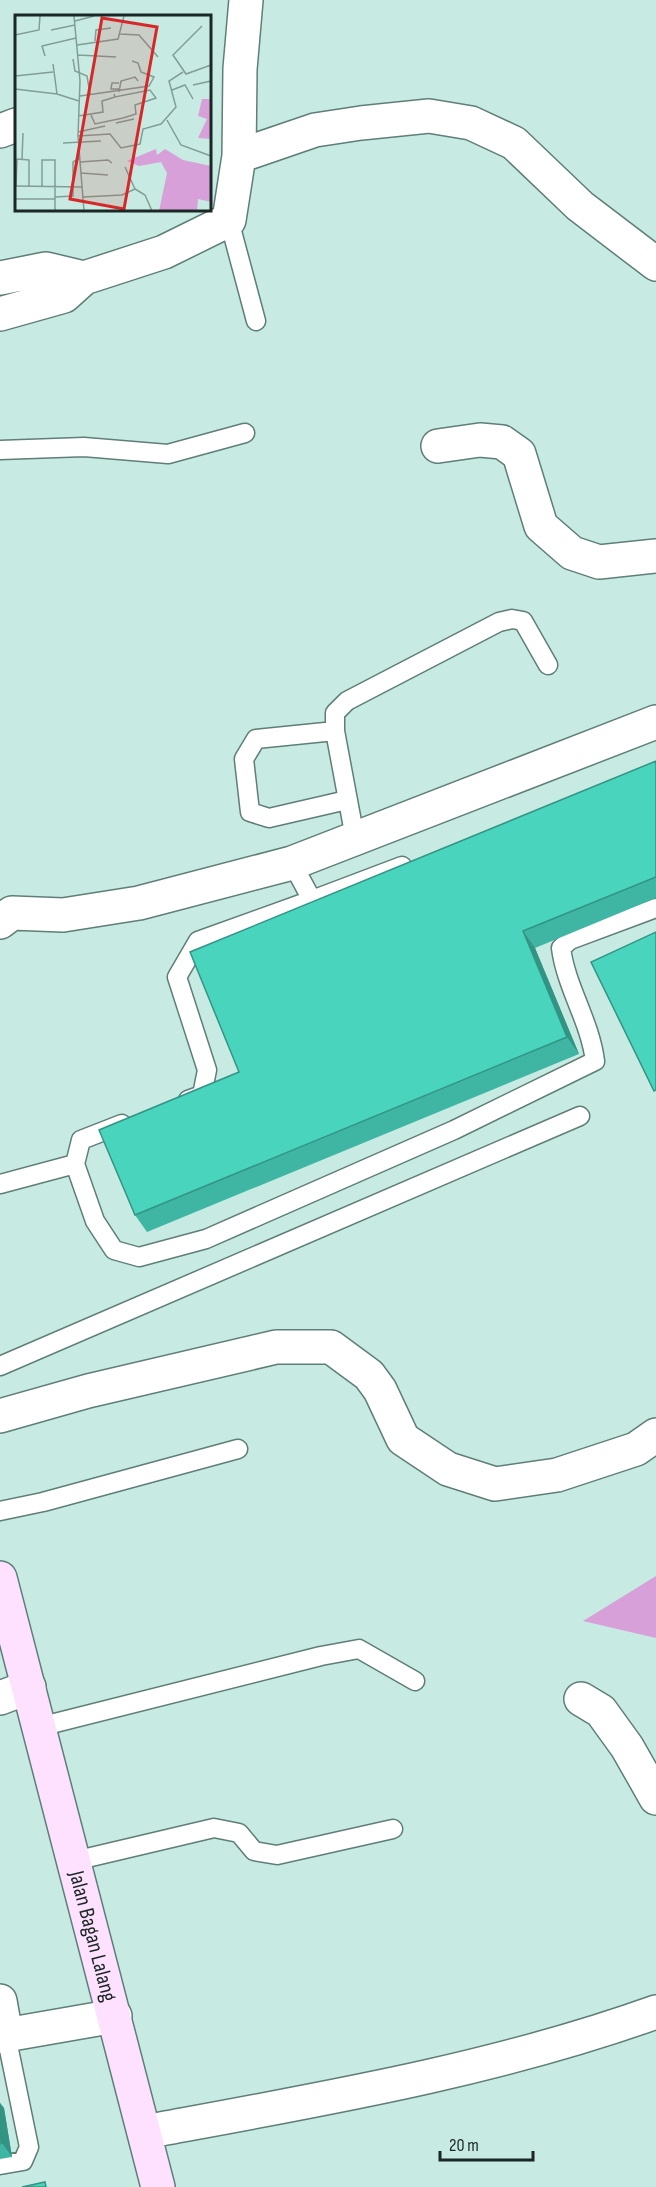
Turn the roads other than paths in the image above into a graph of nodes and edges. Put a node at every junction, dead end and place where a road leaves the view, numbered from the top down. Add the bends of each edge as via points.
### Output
1 (246, 0) edge
2 (15, 125) edge
3 (0, 131) edge
4 (239, 156) junction
5 (229, 220) junction
6 (656, 264) edge
7 (0, 278) edge
8 (84, 278) junction
9 (0, 314) edge
10 (256, 321) dead end
11 (245, 433) dead end
12 (438, 446) dead end
13 (0, 450) edge
14 (656, 556) edge
15 (549, 665) dead end
16 (656, 722) edge
17 (335, 731) junction
18 (347, 800) junction
19 (355, 838) junction
20 (423, 858) edge
21 (292, 863) junction
22 (312, 900) junction
23 (656, 908) edge
24 (4, 911) edge
25 (169, 1107) edge
26 (580, 1116) dead end
27 (136, 1119) edge
28 (75, 1164) junction
29 (0, 1184) edge
30 (0, 1366) edge
31 (0, 1416) edge
32 (656, 1435) edge
33 (238, 1449) dead end
34 (0, 1511) edge
35 (0, 1578) edge
36 (415, 1682) dead end
37 (15, 1692) edge
38 (581, 1699) dead end
39 (39, 1727) junction
40 (656, 1798) edge
41 (393, 1829) dead end
42 (74, 1861) junction
43 (0, 2001) edge
44 (656, 2012) edge
45 (115, 2016) junction
46 (3, 2035) edge
47 (145, 2132) junction
48 (0, 2164) edge
49 (158, 2187) edge

1 - 4 street
2 - 3 street
4 - 5 street
4 - 6 street via 315,130 361,123 429,116 471,123 514,144 580,206
5 - 8 street via 164,252
5 - 10 lane
7 - 8 street via 46,269
8 - 9 street via 64,296
11 - 13 lane via 168,454 84,447
12 - 14 street via 480,440 502,442 519,454 541,526 572,553 599,562
15 - 17 lane via 524,621 500,622 347,701 335,713
16 - 19 street
17 - 18 lane
17 - 18 lane via 256,739 244,759 250,812 269,818
18 - 19 lane
19 - 21 street
20 - 22 lane
21 - 22 lane
21 - 24 street via 139,903 63,915
22 - 25 lane via 198,940 177,977 207,1070 202,1095
23 - 28 lane via 570,940 561,948 563,965 592,1040 595,1061 454,1130 206,1239 139,1257 114,1250 95,1221
26 - 30 lane
27 - 28 lane via 81,1140
28 - 29 lane
31 - 32 street via 276,1347 331,1347 369,1375 403,1439 447,1469 495,1484 557,1475 636,1449
33 - 34 lane
35 - 37 main road, Jalan Bagan Lalang
36 - 39 lane via 359,1650 321,1656
37 - 39 main road, Jalan Bagan Lalang
38 - 40 street via 601,1711
39 - 42 main road, Jalan Bagan Lalang
41 - 42 lane via 277,1855 254,1851 239,1833 214,1828
42 - 45 main road, Jalan Bagan Lalang
43 - 46 street
44 - 47 street via 593,2035 394,2085
45 - 46 street
45 - 47 main road, Jalan Bagan Lalang
46 - 48 lane via 29,2147 23,2161
47 - 49 main road, Jalan Bagan Lalang

